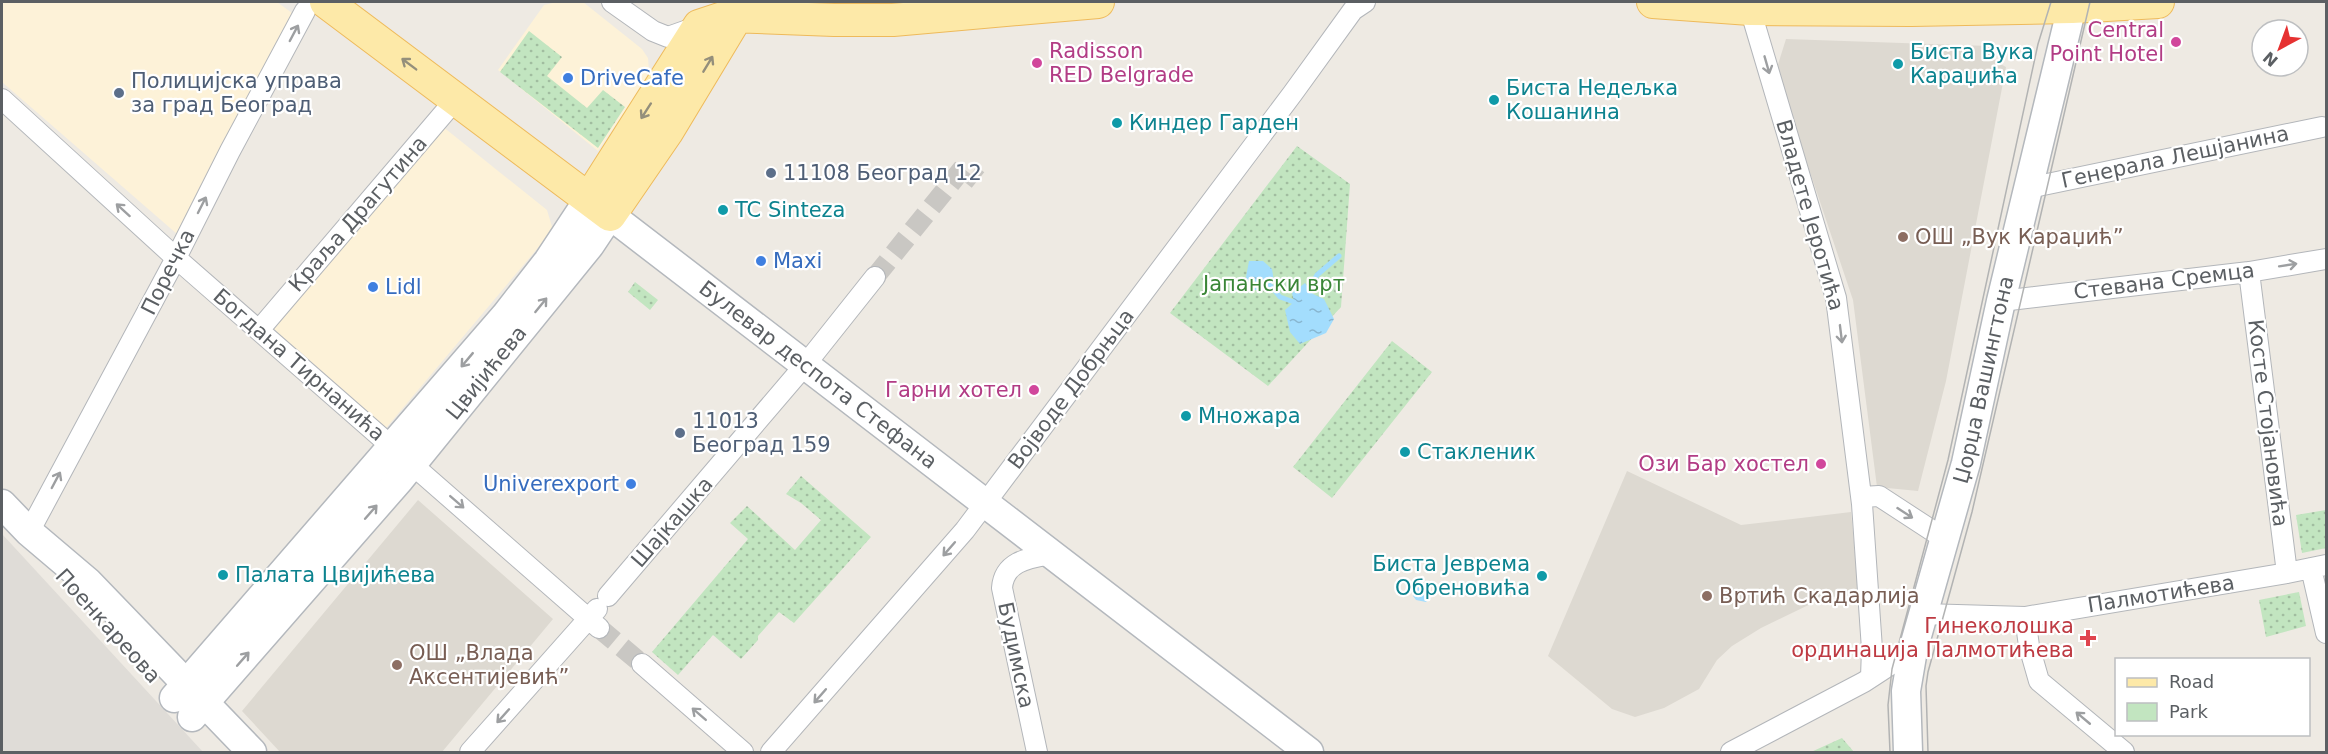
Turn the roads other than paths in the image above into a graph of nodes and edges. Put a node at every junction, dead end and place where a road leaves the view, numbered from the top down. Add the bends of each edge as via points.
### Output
1 (612, 2) edge
2 (1098, 2) edge
3 (1653, 2) edge
4 (2157, 2) edge
5 (1357, 4) edge
6 (2072, 4) edge
7 (1749, 5) edge
8 (316, 6) edge
9 (958, 8) edge
10 (724, 9) edge
11 (2, 99) edge
12 (456, 99) junction
13 (2322, 127) dead end
14 (2028, 188) junction
15 (600, 207) junction
16 (172, 253) junction
17 (2326, 259) edge
18 (2249, 272) junction
19 (875, 277) tunnel mouth
20 (2001, 301) junction
21 (259, 330) junction
22 (805, 365) junction
23 (403, 455) junction
24 (1862, 497) junction
25 (985, 503) junction
26 (2, 504) edge
27 (29, 532) junction
28 (1945, 539) junction
29 (1051, 554) junction
30 (2319, 567) edge
31 (2287, 573) junction
32 (599, 613) junction
33 (1923, 614) junction
34 (2025, 617) junction
35 (2326, 633) edge
36 (1913, 650) junction
37 (642, 664) tunnel mouth
38 (1871, 677) junction
39 (189, 700) junction
40 (227, 753) edge
41 (252, 753) edge
42 (470, 753) edge
43 (743, 753) edge
44 (771, 753) edge
45 (1037, 753) edge
46 (1309, 753) edge
47 (1731, 753) edge
48 (1908, 753) edge
49 (2124, 753) edge

1 - 10 street via 668,37
2 - 9 main road
3 - 7 main road
4 - 6 main road
5 - 25 street, Војводе Добрњца
6 - 7 main road
6 - 14 main road, Џорџа Вашингтона
7 -> 24 street, Владете Јеротића via 1836,298
12 -> 8 main road, Булевар деспота Стефана
16 -> 8 street, Поречка
9 - 10 main road via 857,21
10 - 15 main road, Цвијићева via 667,132
16 -> 11 street, Богдана Тирнанића
12 - 15 main road, Булевар деспота Стефана
12 - 21 street, Краља Драгутина
13 - 14 street, Генерала Лешјанина
14 - 20 main road, Џорџа Вашингтона
15 - 22 main road, Булевар деспота Стефана
15 - 23 main road, Цвијићева via 590,244
16 - 21 street, Богдана Тирнанића
27 -> 16 street, Поречка
18 -> 17 street, Стевана Сремца
18 - 20 street, Стевана Сремца
18 - 31 street, Косте Стојановића
19 - 22 street, Шајкашка
20 - 28 main road, Џорџа Вашингтона via 1966,463
21 - 23 street, Богдана Тирнанића
22 - 25 main road, Булевар деспота Стефана
22 - 32 street, Шајкашка
23 -> 32 street, Богдана Тирнанића
23 - 39 main road, Цвијићева
24 -> 28 street via 1879,496
24 - 38 street, Владете Јеротића
25 - 29 main road, Булевар деспота Стефана
25 -> 44 street, Војводе Добрњца
26 - 27 main road, Поенкареова
27 - 39 main road, Поенкареова via 88,610
28 - 33 main road, Џорџа Вашингтона
29 - 45 street, Будимска via 1024,558 1010,568 1002,588
29 - 46 main road, Булевар деспота Стефана
30 - 31 street, Палмотићева
30 - 35 street
31 - 34 street, Палмотићева
32 -> 42 street, Шајкашка
33 - 34 street, Палмотићева
33 - 36 main road, Џорџа Вашингтона
49 -> 34 street via 2039,681
36 - 38 street
36 - 48 main road, Џорџа Вашингтона via 1906,691
43 -> 37 street
38 - 47 street
39 - 40 main road
39 - 41 main road

